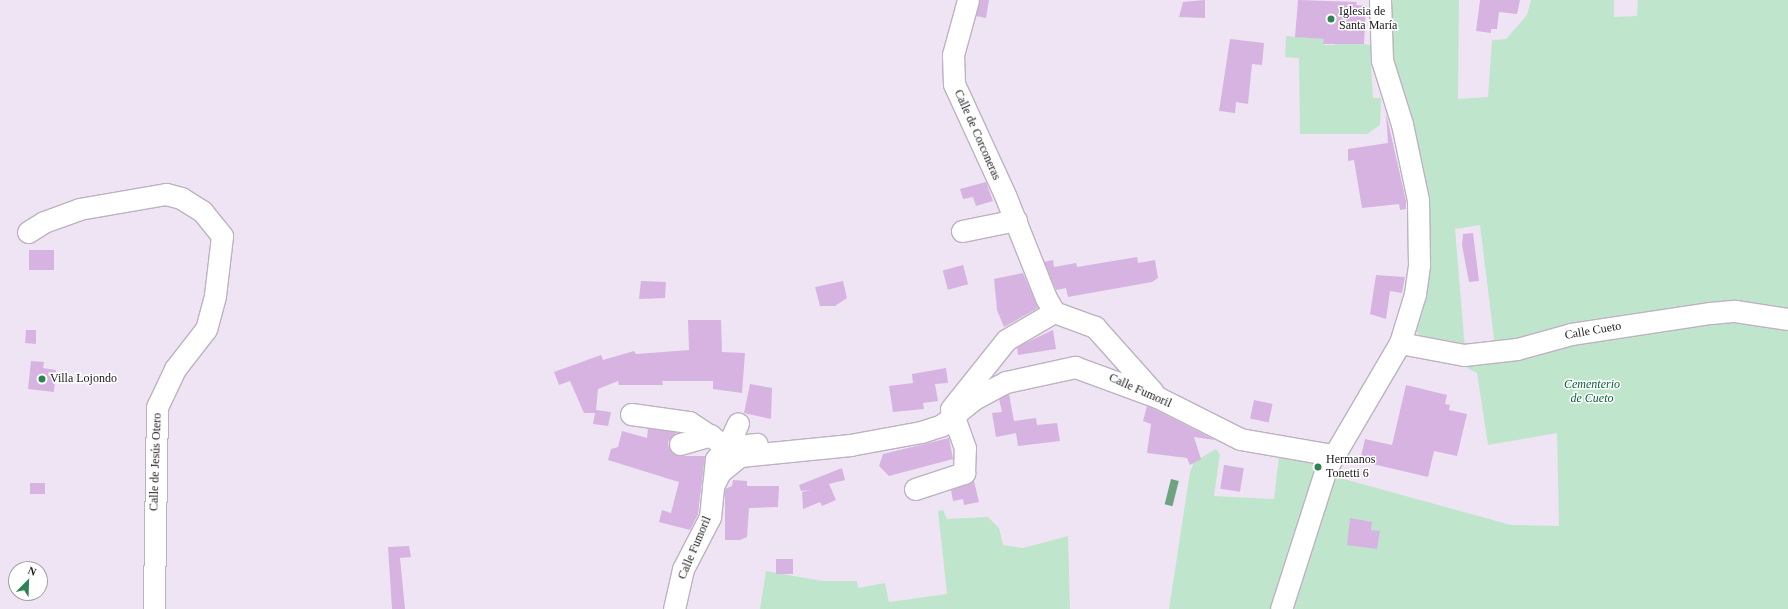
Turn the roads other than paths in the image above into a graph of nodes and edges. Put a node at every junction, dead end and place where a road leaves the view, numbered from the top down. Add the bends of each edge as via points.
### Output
1 (968, 0) edge
2 (1380, 0) edge
3 (1016, 220) junction
4 (962, 231) dead end
5 (28, 232) dead end
6 (1054, 312) junction
7 (1788, 319) edge
8 (1400, 343) junction
9 (1157, 397) junction
10 (631, 414) dead end
11 (952, 418) junction
12 (738, 423) dead end
13 (719, 441) junction
14 (680, 444) dead end
15 (813, 448) junction
16 (1333, 455) junction
17 (713, 486) junction
18 (915, 489) dead end
19 (154, 609) edge
20 (674, 609) edge
21 (1281, 609) edge

1 - 3 street, Calle de Corconeras via 953,55 954,84
2 - 8 street via 1382,60 1409,153 1420,232 1415,294
3 - 4 street
3 - 6 street, Calle de Corconeras
5 - 19 street, Calle de Jesús Otero via 44,222 79,209 166,194 181,198 202,211 222,236 215,296 206,329 175,369 157,407
6 - 9 street via 1095,327
6 - 11 street via 1006,340 951,409
7 - 8 street, Calle Cueto via 1735,311 1710,313 1571,334 1517,349 1464,355
8 - 16 street
9 - 11 street, Calle Fumoril via 1075,367 1006,382 974,400
9 - 16 street, Calle Fumoril via 1240,439
10 - 13 street via 689,422
11 - 15 street, Calle Fumoril via 921,432
11 - 18 street via 965,448 966,468 958,476
12 - 13 street, Calle Fumoril
13 - 14 street, Calle Fumoril
13 - 15 street, Calle Fumoril
13 - 17 street, Calle Fumoril
15 - 17 street, Calle Fumoril via 740,456 720,472
16 - 21 street
17 - 20 street, Calle Fumoril via 710,517 683,569

